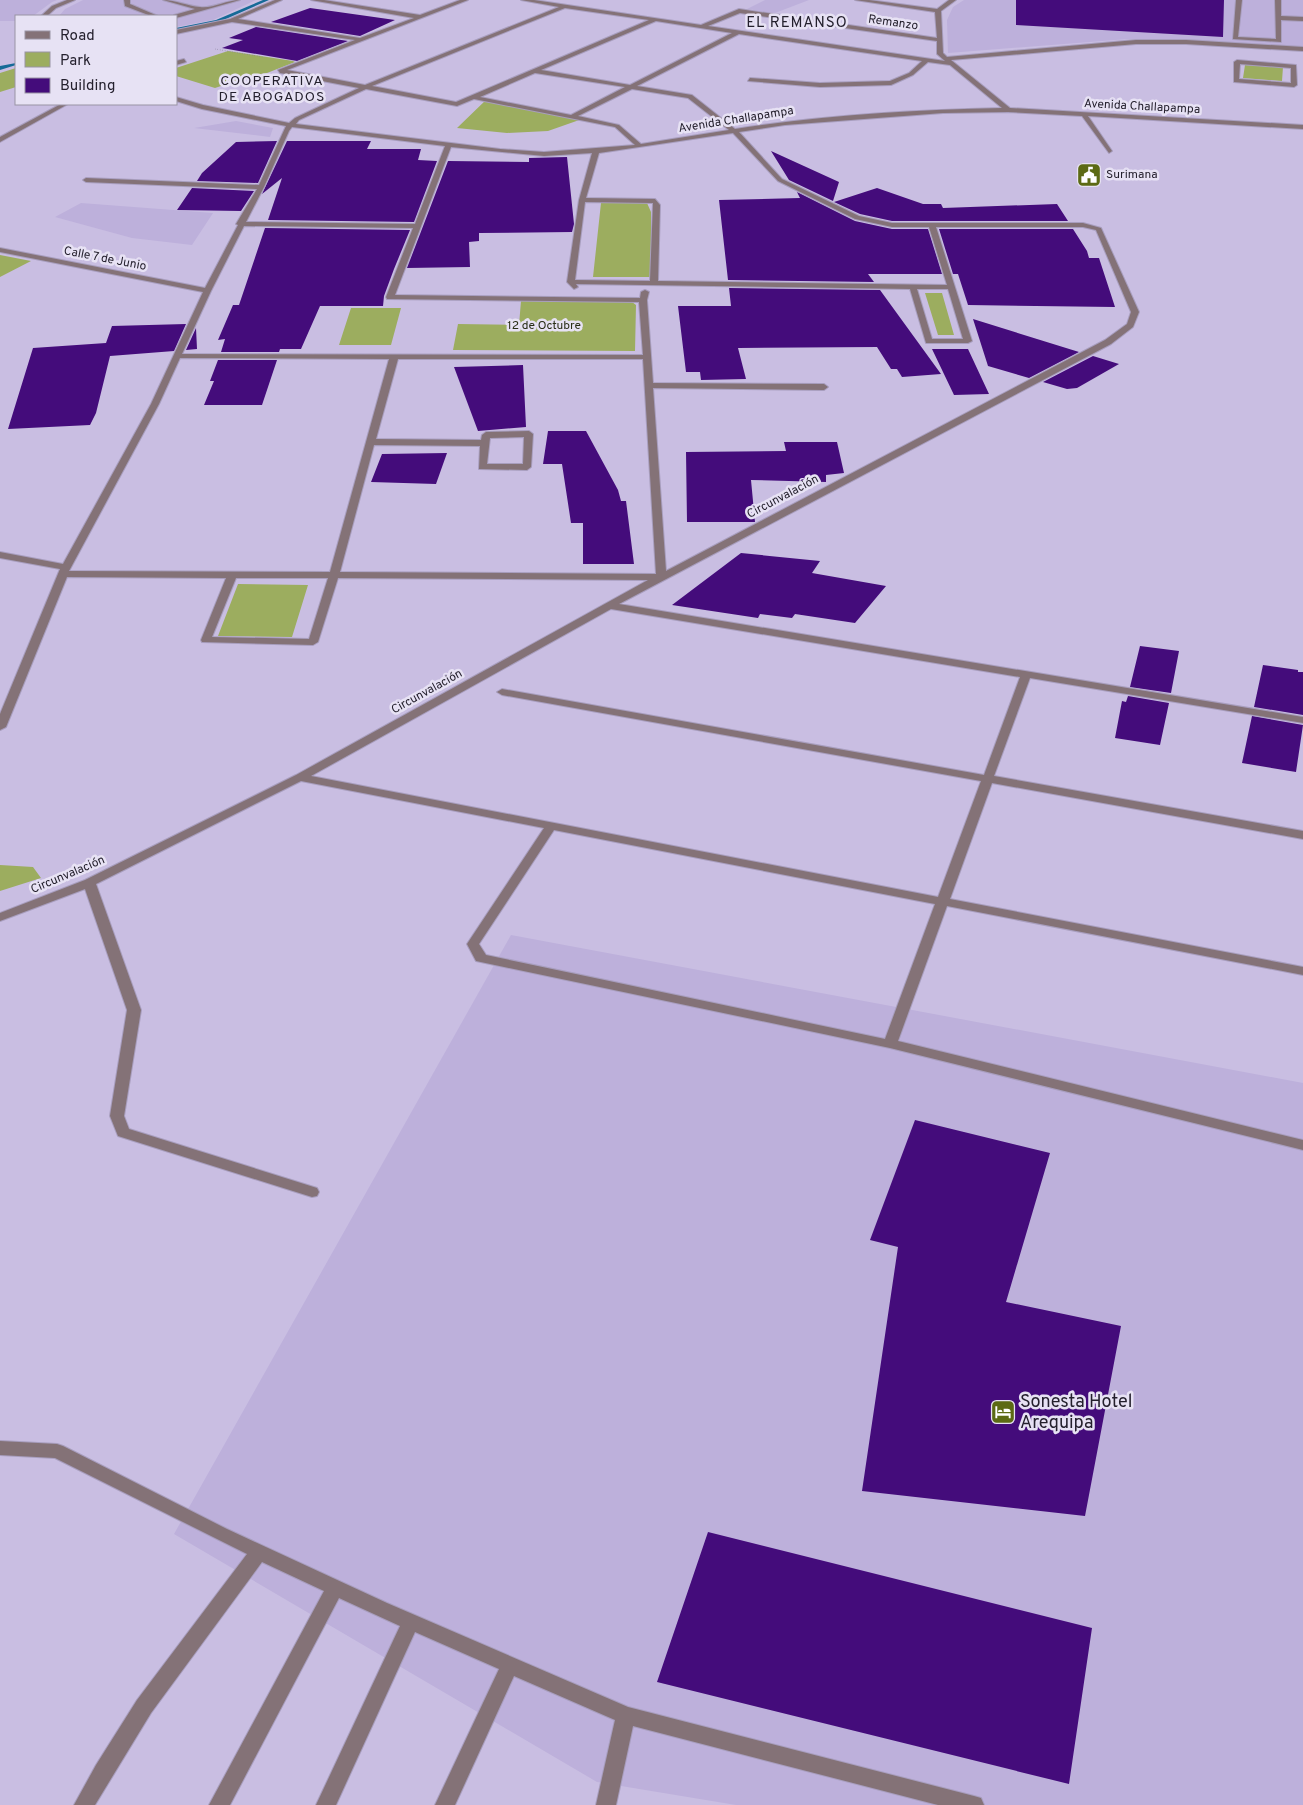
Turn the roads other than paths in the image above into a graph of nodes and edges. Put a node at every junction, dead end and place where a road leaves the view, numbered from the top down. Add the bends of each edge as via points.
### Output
1 (72, 0) edge
2 (128, 0) edge
3 (166, 0) edge
4 (235, 0) edge
5 (279, 0) edge
6 (314, 0) edge
7 (465, 0) edge
8 (524, 0) edge
9 (858, 0) edge
10 (953, 0) edge
11 (1239, 0) edge
12 (1278, 0) edge
13 (934, 3) dead end
14 (565, 6) junction
15 (202, 9) junction
16 (940, 9) junction
17 (45, 15) edge
18 (152, 15) edge
19 (178, 15) edge
20 (420, 17) junction
21 (1279, 18) junction
22 (232, 20) junction
23 (654, 20) junction
24 (1303, 20) edge
25 (700, 27) junction
26 (178, 32) edge
27 (738, 32) junction
28 (361, 40) junction
29 (938, 40) junction
30 (1303, 49) edge
31 (946, 59) junction
32 (927, 60) junction
33 (184, 61) dead end
34 (178, 62) edge
35 (952, 64) junction
36 (533, 72) junction
37 (1295, 79) junction
38 (1303, 79) edge
39 (750, 80) dead end
40 (365, 87) junction
41 (630, 87) junction
42 (473, 97) junction
43 (178, 100) edge
44 (63, 105) edge
45 (1008, 110) junction
46 (1084, 115) junction
47 (572, 117) junction
48 (290, 125) junction
49 (1303, 127) edge
50 (733, 130) junction
51 (0, 140) edge
52 (449, 145) junction
53 (640, 146) junction
54 (1109, 150) dead end
55 (596, 151) junction
56 (86, 180) dead end
57 (260, 187) junction
58 (582, 200) junction
59 (240, 224) junction
60 (932, 225) junction
61 (418, 226) junction
62 (0, 250) edge
63 (571, 282) junction
64 (654, 284) junction
65 (913, 287) junction
66 (951, 287) junction
67 (206, 291) junction
68 (582, 299) junction
69 (643, 300) junction
70 (178, 356) junction
71 (394, 357) junction
72 (646, 357) junction
73 (648, 385) junction
74 (824, 387) dead end
75 (371, 442) junction
76 (485, 443) junction
77 (0, 556) edge
78 (65, 570) junction
79 (232, 575) junction
80 (334, 575) junction
81 (661, 577) junction
82 (612, 606) junction
83 (1026, 675) junction
84 (502, 692) dead end
85 (1303, 720) edge
86 (0, 727) edge
87 (300, 777) junction
88 (989, 778) junction
89 (551, 826) junction
90 (1303, 836) edge
91 (89, 883) junction
92 (943, 901) junction
93 (0, 917) edge
94 (1303, 971) edge
95 (890, 1044) junction
96 (1303, 1145) edge
97 (312, 1192) dead end
98 (0, 1448) edge
99 (259, 1552) junction
100 (336, 1588) junction
101 (410, 1622) junction
102 (510, 1665) junction
103 (626, 1716) junction
104 (84, 1805) edge
105 (219, 1805) edge
106 (326, 1805) edge
107 (446, 1805) edge
108 (606, 1805) edge
109 (974, 1805) edge

1 - 17 street via 54,7
2 - 18 street via 127,5
3 - 15 street
4 - 15 street
5 - 22 street
6 - 20 street
7 - 20 street
8 - 14 street
9 - 16 street
10 - 16 street
11 - 21 street via 1235,38 1279,41
12 - 21 street
13 - 16 street
14 - 23 street
14 - 40 street
15 - 19 street
16 - 29 street
20 - 28 street
21 - 24 street
22 - 26 street
22 - 28 street
23 - 25 street
23 - 36 street
25 - 27 street
25 - 29 street, Remanzo via 740,11
27 - 32 street
27 - 41 street
28 - 40 street via 280,72
29 - 31 street via 940,54
30 - 31 street via 1136,42
31 - 35 street
32 - 35 street
32 - 39 street via 911,74 891,83 820,85
33 - 34 street
35 - 45 street
36 - 41 street, Circunvalación
36 - 42 street
37 - 37 street via 1294,66 1237,62 1236,81 1294,85
37 - 38 street
40 - 42 street via 455,104
40 - 48 street
41 - 47 street
41 - 50 street, Circunvalación via 690,96
42 - 47 street
43 - 48 street, Avenida Challapampa
44 - 51 street
45 - 46 street, Avenida Challapampa
45 - 50 street, Avenida Challapampa via 832,118
46 - 49 street, Avenida Challapampa
46 - 54 street
47 - 53 street via 617,126
48 - 52 street, Avenida Challapampa
48 - 57 street
50 - 53 street, Avenida Challapampa
50 - 60 street, Circunvalación via 780,180 857,218 892,225
52 - 55 street, Avenida Challapampa via 544,154
52 - 61 street
53 - 55 street, Avenida Challapampa
55 - 58 street
56 - 57 street
57 - 59 street
58 - 63 street
58 - 64 street via 655,201
59 - 61 street
59 - 67 street
60 - 66 street
60 - 81 street, Circunvalación via 1083,225 1099,229 1135,312 1130,325 1108,342
61 - 68 street via 390,297
62 - 67 street, Calle 7 de Junio
63 - 64 street
63 - 68 street
64 - 65 street
64 - 69 street via 645,290
65 - 66 street
65 - 66 street via 929,341 968,341
67 - 70 street
68 - 69 street
69 - 72 street
70 - 71 street
70 - 78 street
71 - 72 street
71 - 75 street
72 - 73 street
73 - 74 street
73 - 81 street
75 - 76 street
75 - 80 street
76 - 76 street via 482,467 528,467 529,434 486,434
77 - 78 street
78 - 79 street
78 - 86 street
79 - 80 street
79 - 80 street via 206,640 313,642
80 - 81 street
81 - 82 street, Circunvalación
82 - 83 street
82 - 87 street, Circunvalación
83 - 85 street
83 - 88 street
84 - 88 street
87 - 89 street
87 - 91 street, Circunvalación
88 - 90 street
88 - 92 street
89 - 92 street
89 - 95 street via 473,944 481,958
91 - 93 street, Circunvalación
91 - 97 street via 134,1010 116,1116 123,1132
92 - 94 street
92 - 95 street
95 - 96 street
98 - 99 street via 57,1451
99 - 100 street
99 - 104 street via 146,1704 104,1767
100 - 101 street
100 - 105 street
101 - 102 street
101 - 106 street
102 - 103 street
102 - 107 street
103 - 108 street
103 - 109 street

